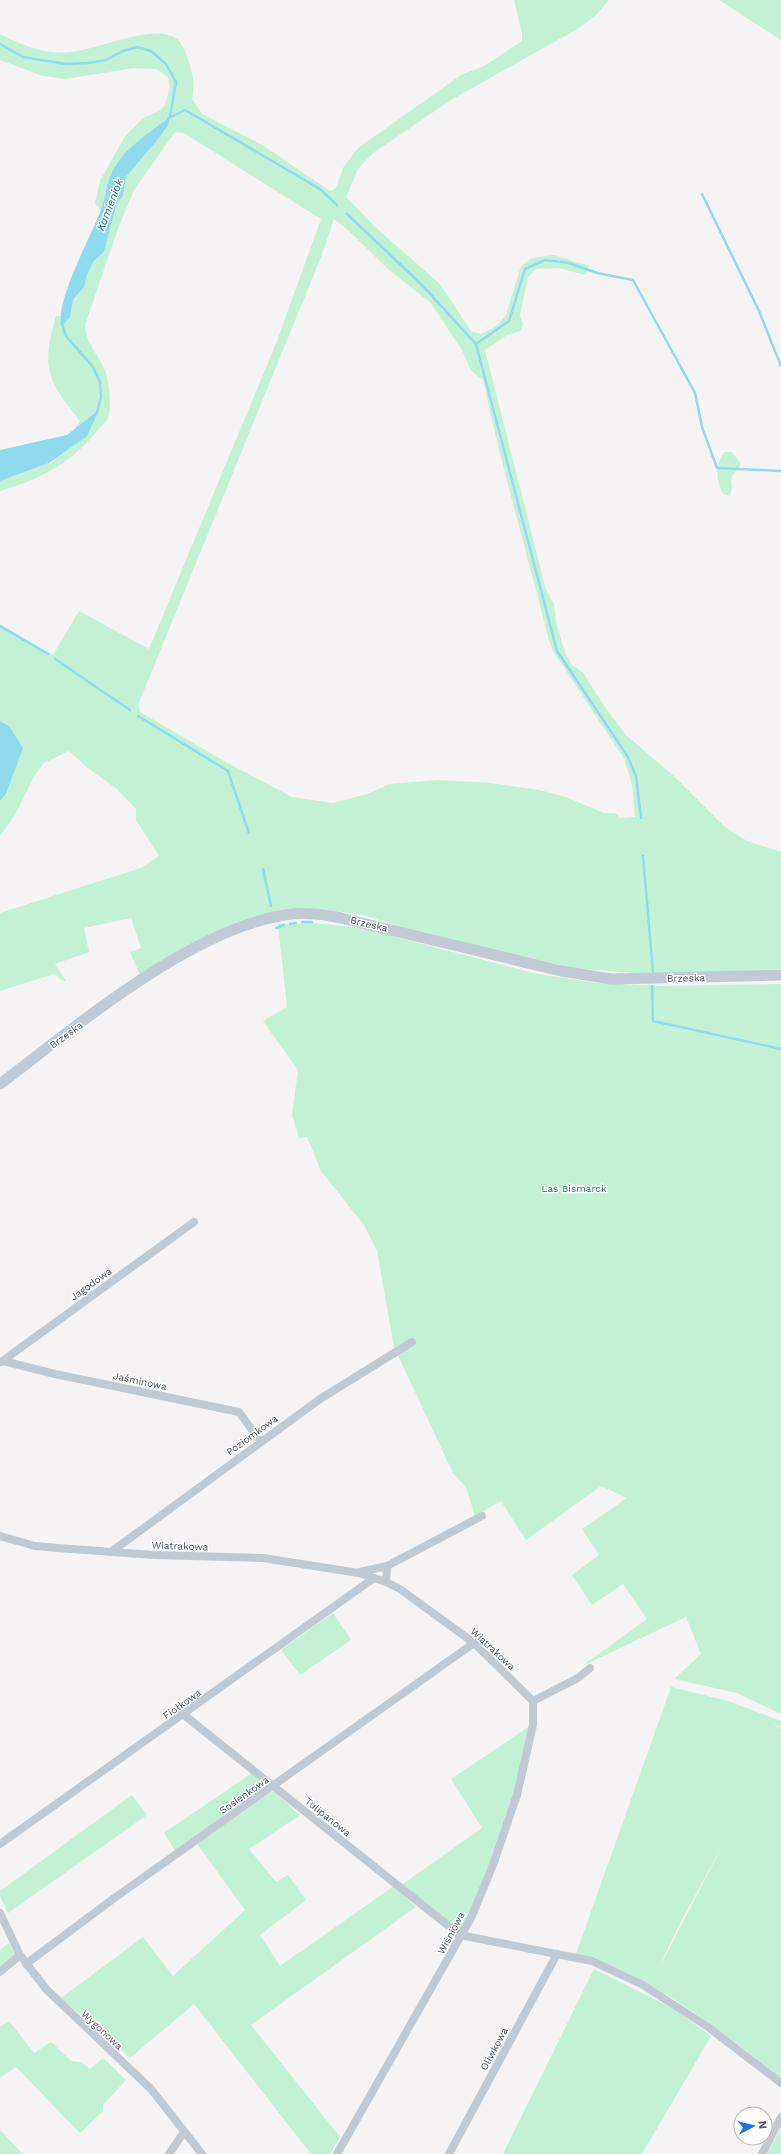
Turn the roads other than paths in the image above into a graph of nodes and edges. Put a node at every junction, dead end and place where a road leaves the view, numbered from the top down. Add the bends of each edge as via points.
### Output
1 (781, 975) edge
2 (0, 1084) edge
3 (194, 1222) dead end
4 (412, 1342) dead end
5 (1, 1362) edge
6 (260, 1441) junction
7 (482, 1516) dead end
8 (0, 1536) edge
9 (111, 1552) junction
10 (387, 1566) junction
11 (359, 1573) junction
12 (374, 1578) junction
13 (386, 1582) junction
14 (474, 1643) junction
15 (590, 1668) dead end
16 (533, 1701) junction
17 (184, 1715) junction
18 (273, 1786) junction
19 (0, 1844) edge
20 (1, 1918) edge
21 (460, 1935) junction
22 (557, 1954) junction
23 (20, 1955) junction
24 (26, 1964) junction
25 (0, 1972) edge
26 (781, 2083) edge
27 (781, 2117) edge
28 (184, 2132) junction
29 (169, 2154) edge
30 (202, 2154) edge
31 (337, 2154) edge
32 (449, 2154) edge
33 (762, 2154) edge

1 - 2 street, Brzeska via 612,979 561,971 341,918 308,914 285,915 229,932 187,953 129,989
3 - 5 street, Jagodowa
4 - 6 street, Poziomkowa via 320,1399
5 - 6 street, Jaśminowa via 239,1412
6 - 9 street, Poziomkowa
7 - 10 street, Wiatrakowa
8 - 9 street, Wiatrakowa via 35,1546
9 - 11 street, Wiatrakowa via 263,1558
10 - 11 street, Wiatrakowa
10 - 13 street
11 - 12 street, Wiatrakowa
12 - 13 street, Wiatrakowa
12 - 17 street, Fiołkowa
13 - 14 street, Wiatrakowa via 400,1589
14 - 16 street, Wiatrakowa
14 - 18 street, Sosienkowa
15 - 16 street via 578,1678
16 - 21 street, Wiśniowa via 533,1725 517,1795 471,1918
17 - 18 street, Tulipanowa
17 - 19 street, Fiołkowa
18 - 21 street, Tulipanowa
18 - 24 street, Sosienkowa via 113,1898
20 - 23 street, Wygonowa
21 - 22 street
21 - 31 street, Wiśniowa
22 - 26 street via 592,1961 643,1984 708,2027
22 - 32 street, Oliwkowa
23 - 24 street, Wygonowa
23 - 25 street
24 - 28 street, Wygonowa via 67,2011 151,2089
27 - 33 street
28 - 29 street
28 - 30 street, Wygonowa

